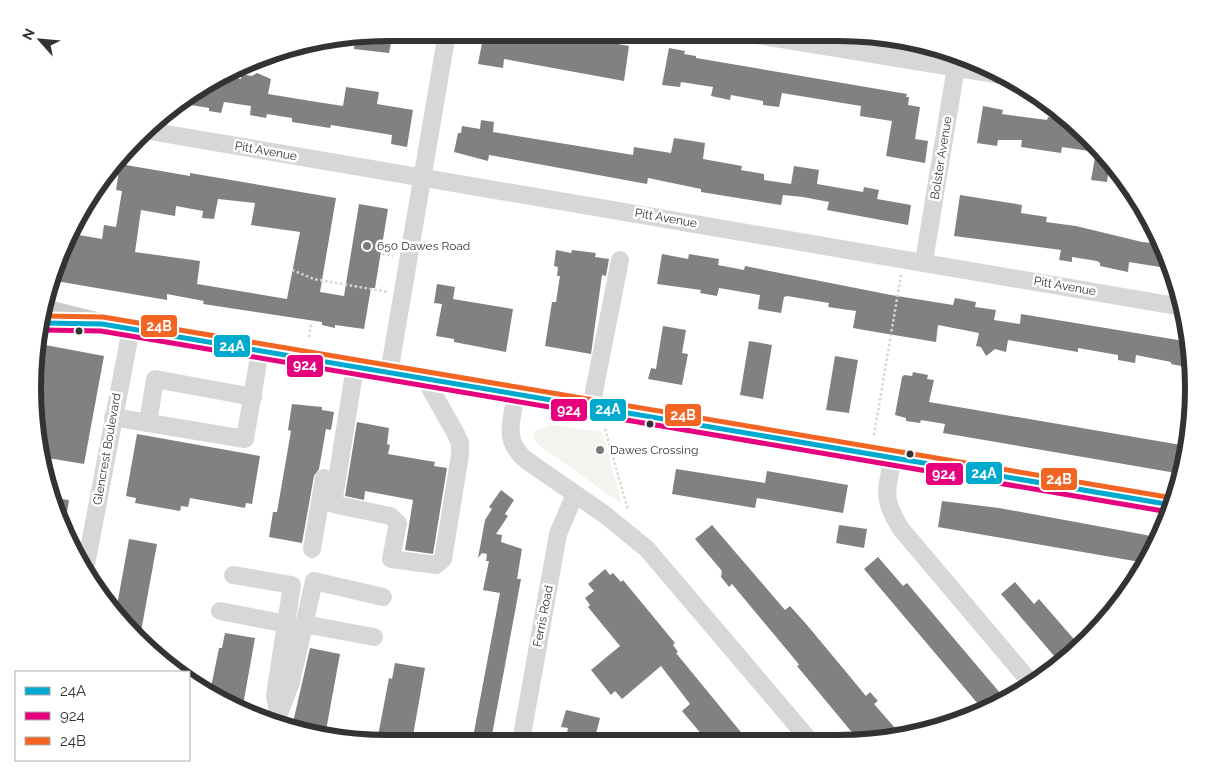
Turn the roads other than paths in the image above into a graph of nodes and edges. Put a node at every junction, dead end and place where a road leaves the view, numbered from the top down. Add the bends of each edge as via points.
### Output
1 (446, 41) edge
2 (801, 41) edge
3 (953, 61) edge
4 (957, 62) edge
5 (153, 133) edge
6 (424, 177) junction
7 (620, 260) dead end
8 (924, 261) junction
9 (1175, 305) edge
10 (50, 311) edge
11 (47, 323) edge
12 (102, 324) junction
13 (130, 329) junction
14 (260, 351) junction
15 (350, 366) junction
16 (389, 373) junction
17 (425, 379) junction
18 (516, 394) junction
19 (253, 396) junction
20 (592, 407) junction
21 (113, 417) junction
22 (148, 423) junction
23 (893, 458) junction
24 (575, 494) junction
25 (1164, 504) edge
26 (312, 548) dead end
27 (87, 559) edge
28 (233, 575) dead end
29 (383, 597) dead end
30 (220, 611) dead end
31 (295, 624) junction
32 (374, 637) dead end
33 (1027, 678) edge
34 (277, 716) edge
35 (522, 735) edge
36 (805, 735) edge

1 - 6 street
2 - 3 street
4 - 8 street, Bolster Avenue
5 - 6 street, Pitt Avenue
6 - 8 street, Pitt Avenue
6 - 16 street
7 - 20 street
8 - 9 street, Pitt Avenue
10 - 12 main road
11 - 12 main road
12 - 13 main road
13 - 14 main road
13 - 21 street, Glencrest Boulevard
14 - 15 main road
14 - 19 street
15 - 16 main road
15 - 17 street via 333,504 390,516 398,523 391,559 436,565 443,559 460,443
15 - 26 street
16 - 17 main road
17 - 18 main road
18 - 20 main road
18 - 24 street via 510,430 514,448
19 - 22 street via 245,439
19 - 22 street via 155,379
20 - 23 main road
21 - 22 street
21 - 27 street, Glencrest Boulevard
23 - 25 main road
23 - 33 street via 886,500 892,515
24 - 35 street, Ferris Road via 558,534
24 - 36 street via 647,549
28 - 31 street via 292,585
29 - 31 street via 314,581
30 - 31 street
31 - 32 street
31 - 34 street via 275,696

